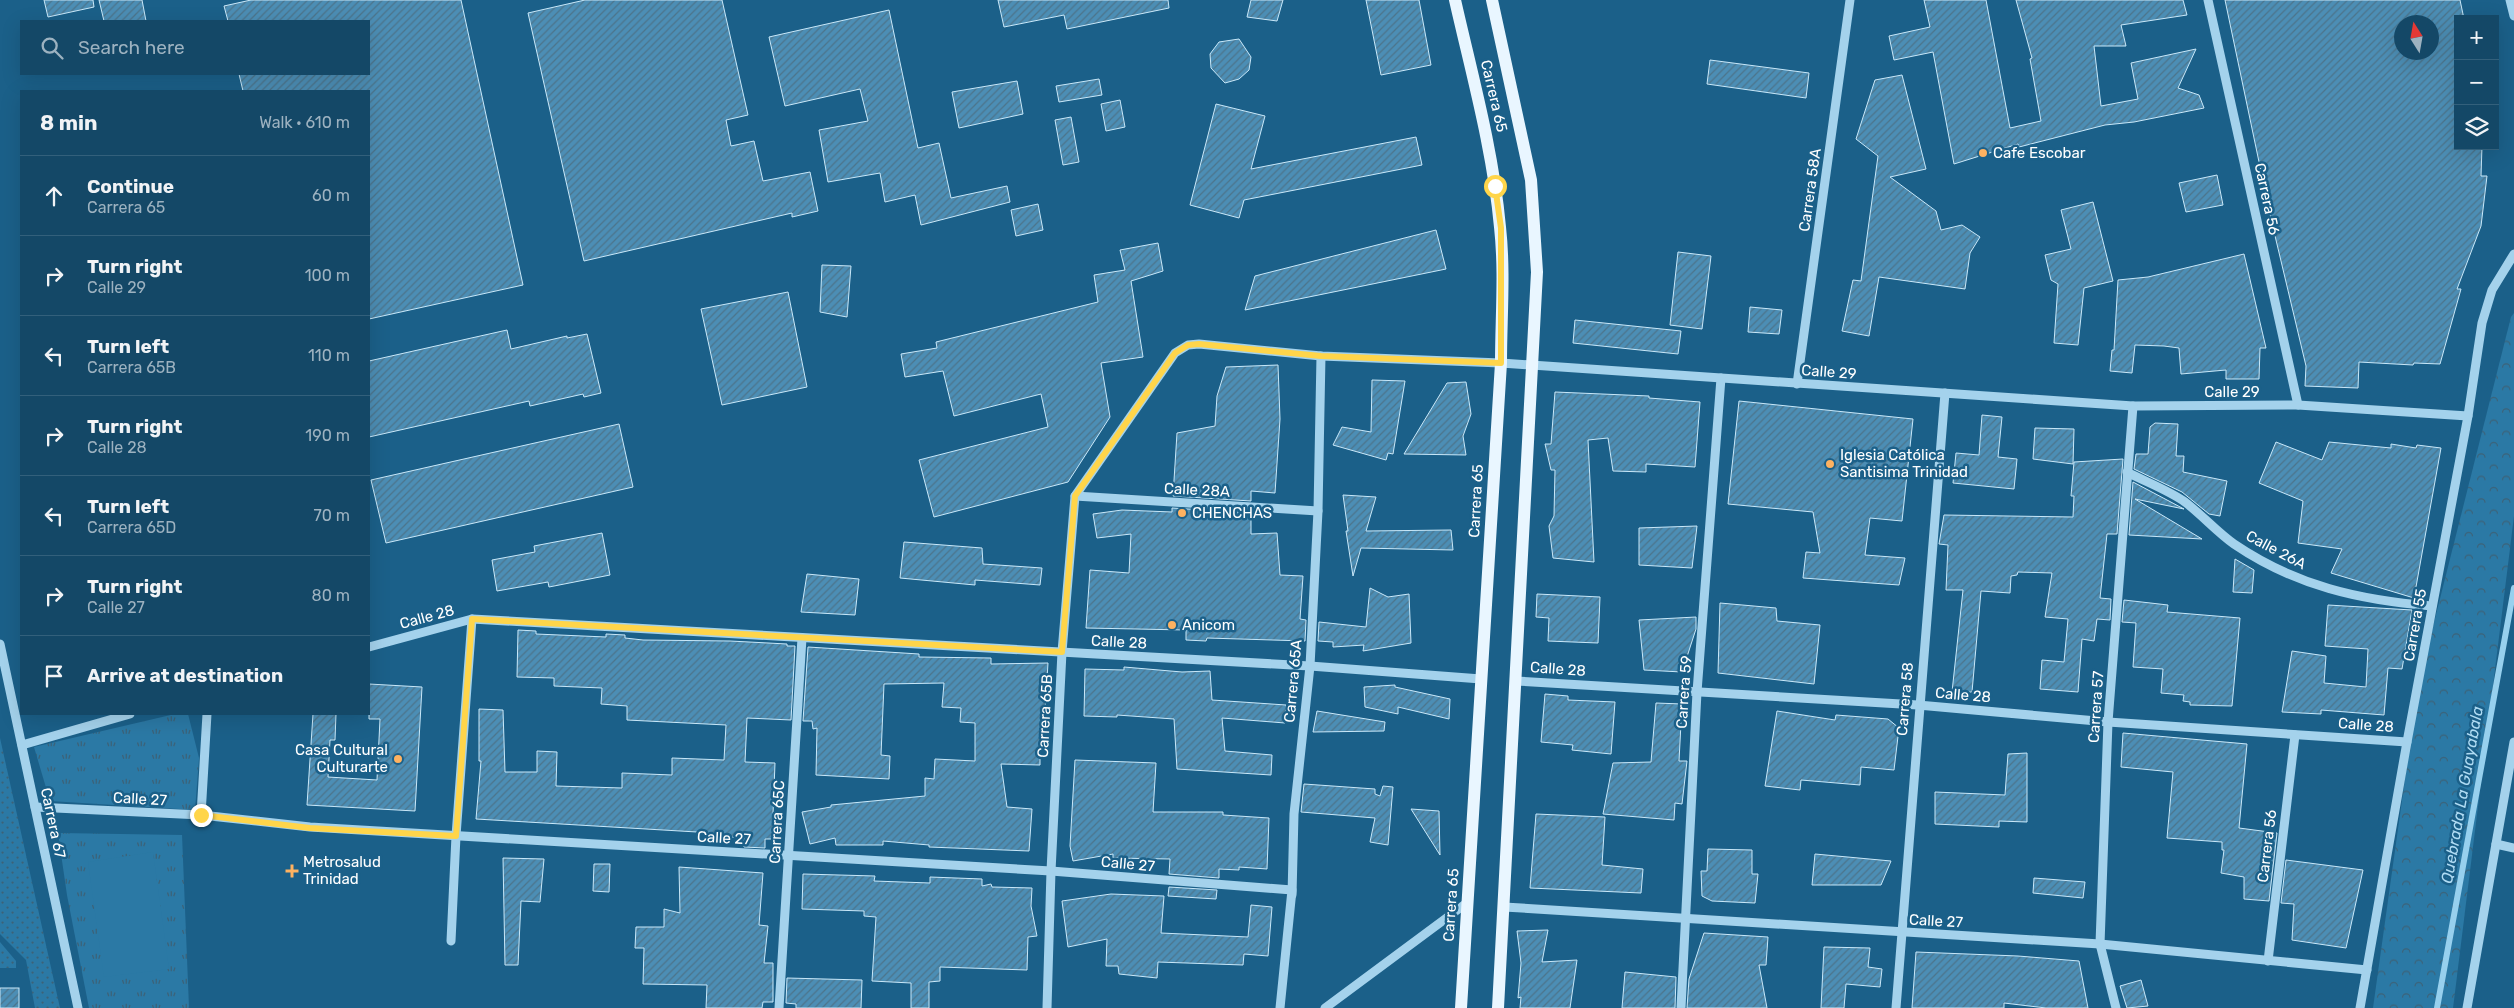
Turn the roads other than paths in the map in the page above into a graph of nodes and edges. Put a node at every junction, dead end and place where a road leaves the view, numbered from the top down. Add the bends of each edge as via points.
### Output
1 (1455, 0) edge
2 (1492, 0) edge
3 (1850, 0) edge
4 (2208, 0) edge
5 (2510, 0) edge
6 (2514, 16) edge
7 (2514, 254) edge
8 (1321, 356) junction
9 (1501, 363) junction
10 (1533, 366) junction
11 (1721, 378) junction
12 (1797, 384) junction
13 (1945, 393) junction
14 (2298, 405) junction
15 (2134, 406) junction
16 (2468, 416) junction
17 (2127, 472) junction
18 (1075, 496) junction
19 (1318, 511) junction
20 (2432, 606) junction
21 (472, 619) junction
22 (802, 638) junction
23 (0, 644) edge
24 (370, 647) edge
25 (1062, 652) junction
26 (1310, 666) junction
27 (1481, 679) junction
28 (1516, 680) junction
29 (1697, 692) junction
30 (1918, 705) junction
31 (127, 715) edge
32 (207, 715) edge
33 (2108, 722) junction
34 (2294, 734) junction
35 (2407, 742) junction
36 (2514, 742) edge
37 (22, 745) junction
38 (35, 807) junction
39 (201, 815) junction
40 (456, 836) junction
41 (2496, 844) junction
42 (2514, 848) edge
43 (789, 856) junction
44 (1051, 871) junction
45 (1292, 890) junction
46 (1468, 902) junction
47 (1504, 907) junction
48 (1686, 917) junction
49 (1901, 933) junction
50 (451, 941) dead end
51 (2100, 944) junction
52 (2268, 961) junction
53 (2366, 970) junction
54 (78, 1008) edge
55 (779, 1008) edge
56 (1047, 1008) edge
57 (1280, 1008) edge
58 (1325, 1008) edge
59 (1461, 1008) edge
60 (1498, 1008) edge
61 (1681, 1008) edge
62 (1896, 1008) edge
63 (2116, 1008) edge
64 (2360, 1008) edge
65 (2467, 1008) edge

1 - 9 main road, Carrera 65 via 1489,150 1501,228
2 - 10 main road, Carrera 65 via 1531,180 1537,272
3 - 12 street, Carrera 58A
4 - 14 street, Carrera 56
5 - 6 street
7 - 16 street, Carrera 55 via 2500,274 2486,306
8 - 9 street, Calle 29
8 - 18 street, Calle 29 via 1188,345 1175,353
8 - 19 street, Carrera 65A
9 - 10 street, Calle 29
9 - 27 main road, Carrera 65
10 - 11 street, Calle 29
10 - 28 main road, Carrera 65
11 - 12 street, Calle 29
11 - 29 street, Carrera 59
12 - 13 street, Calle 29
13 - 15 street, Calle 29
13 - 30 street, Carrera 58
14 - 15 street, Calle 29
14 - 16 street, Calle 29
15 - 17 street, Carrera 57
16 - 20 street, Carrera 55
17 - 20 street, Calle 26A via 2183,501 2234,544 2306,582 2347,595
17 - 33 street, Carrera 57
18 - 19 street, Calle 28A
18 - 25 street, Carrera 65B
19 - 26 street, Carrera 65A
20 - 35 street, Carrera 55
21 - 22 street, Calle 28
21 - 24 street, Calle 28
21 - 40 street
22 - 25 street, Calle 28
22 - 43 street, Carrera 65C
23 - 37 street, Carrera 67
25 - 26 street, Calle 28
25 - 44 street, Carrera 65B
26 - 27 street, Calle 28
26 - 45 street, Carrera 65A via 1294,814
27 - 46 main road, Carrera 65
28 - 29 street, Calle 28
28 - 47 main road, Carrera 65
29 - 30 street, Calle 28
29 - 48 street, Carrera 59
30 - 33 street, Calle 28
30 - 49 street, Carrera 58
31 - 37 street
32 - 39 street
33 - 34 street, Calle 28
33 - 51 street, Carrera 57
34 - 35 street, Calle 28
34 - 52 street, Carrera 56
35 - 53 street, Carrera 55
36 - 41 street
37 - 38 street, Carrera 67
38 - 39 street, Calle 27
38 - 54 street, Carrera 67
39 - 40 street, Calle 27 via 310,828
40 - 43 street, Calle 27
40 - 50 street
41 - 42 street
41 - 65 street
43 - 44 street, Calle 27
43 - 55 street, Carrera 65C
44 - 45 street, Calle 27
44 - 56 street, Carrera 65B
45 - 57 street, Carrera 65A
46 - 58 street
46 - 59 main road, Carrera 65
47 - 48 street, Calle 27
47 - 60 main road, Carrera 65
48 - 49 street, Calle 27
48 - 61 street, Carrera 59
49 - 51 street, Calle 27
49 - 62 street, Carrera 58
51 - 52 street, Calle 27
51 - 63 street, Carrera 57
52 - 53 street, Calle 27
53 - 64 street, Carrera 55

